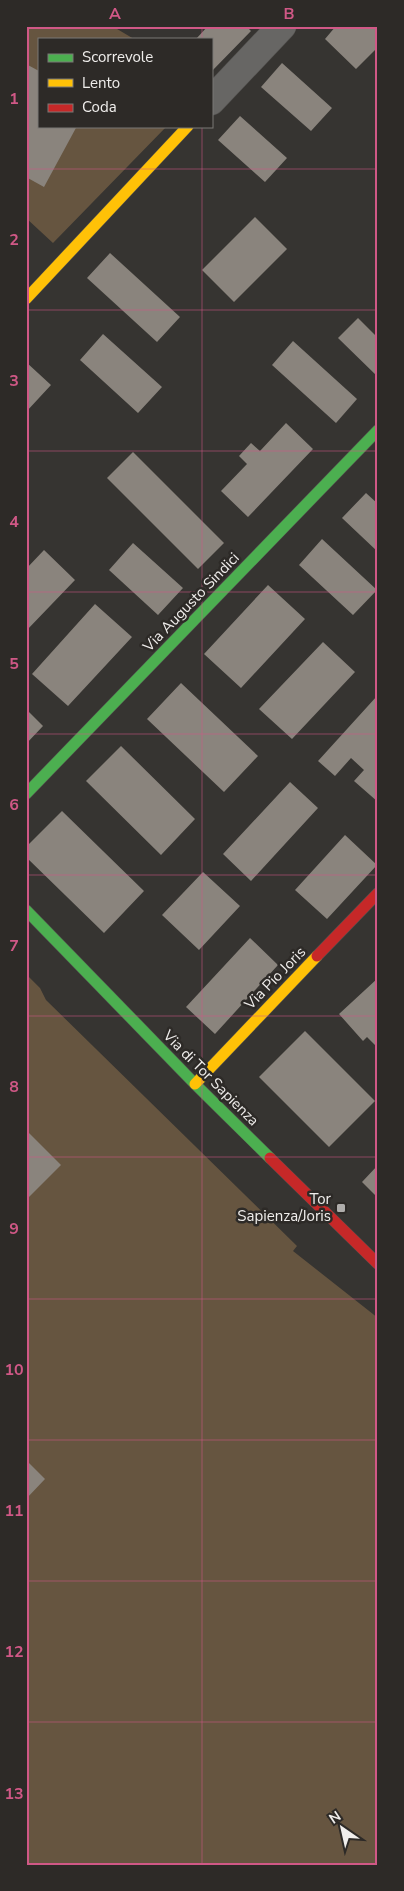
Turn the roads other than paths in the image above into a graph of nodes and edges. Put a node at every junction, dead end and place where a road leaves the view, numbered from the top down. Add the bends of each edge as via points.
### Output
1 (282, 26) edge
2 (212, 100) edge
3 (186, 128) edge
4 (26, 299) edge
5 (378, 430) edge
6 (26, 794) edge
7 (378, 893) edge
8 (26, 910) edge
9 (194, 1084) junction
10 (378, 1264) edge

1 - 2 street
3 - 4 street
5 - 6 street, Via Augusto Sindici
7 - 9 street, Via Pio Joris
8 - 9 street, Via di Tor Sapienza
9 - 10 street, Via di Tor Sapienza

